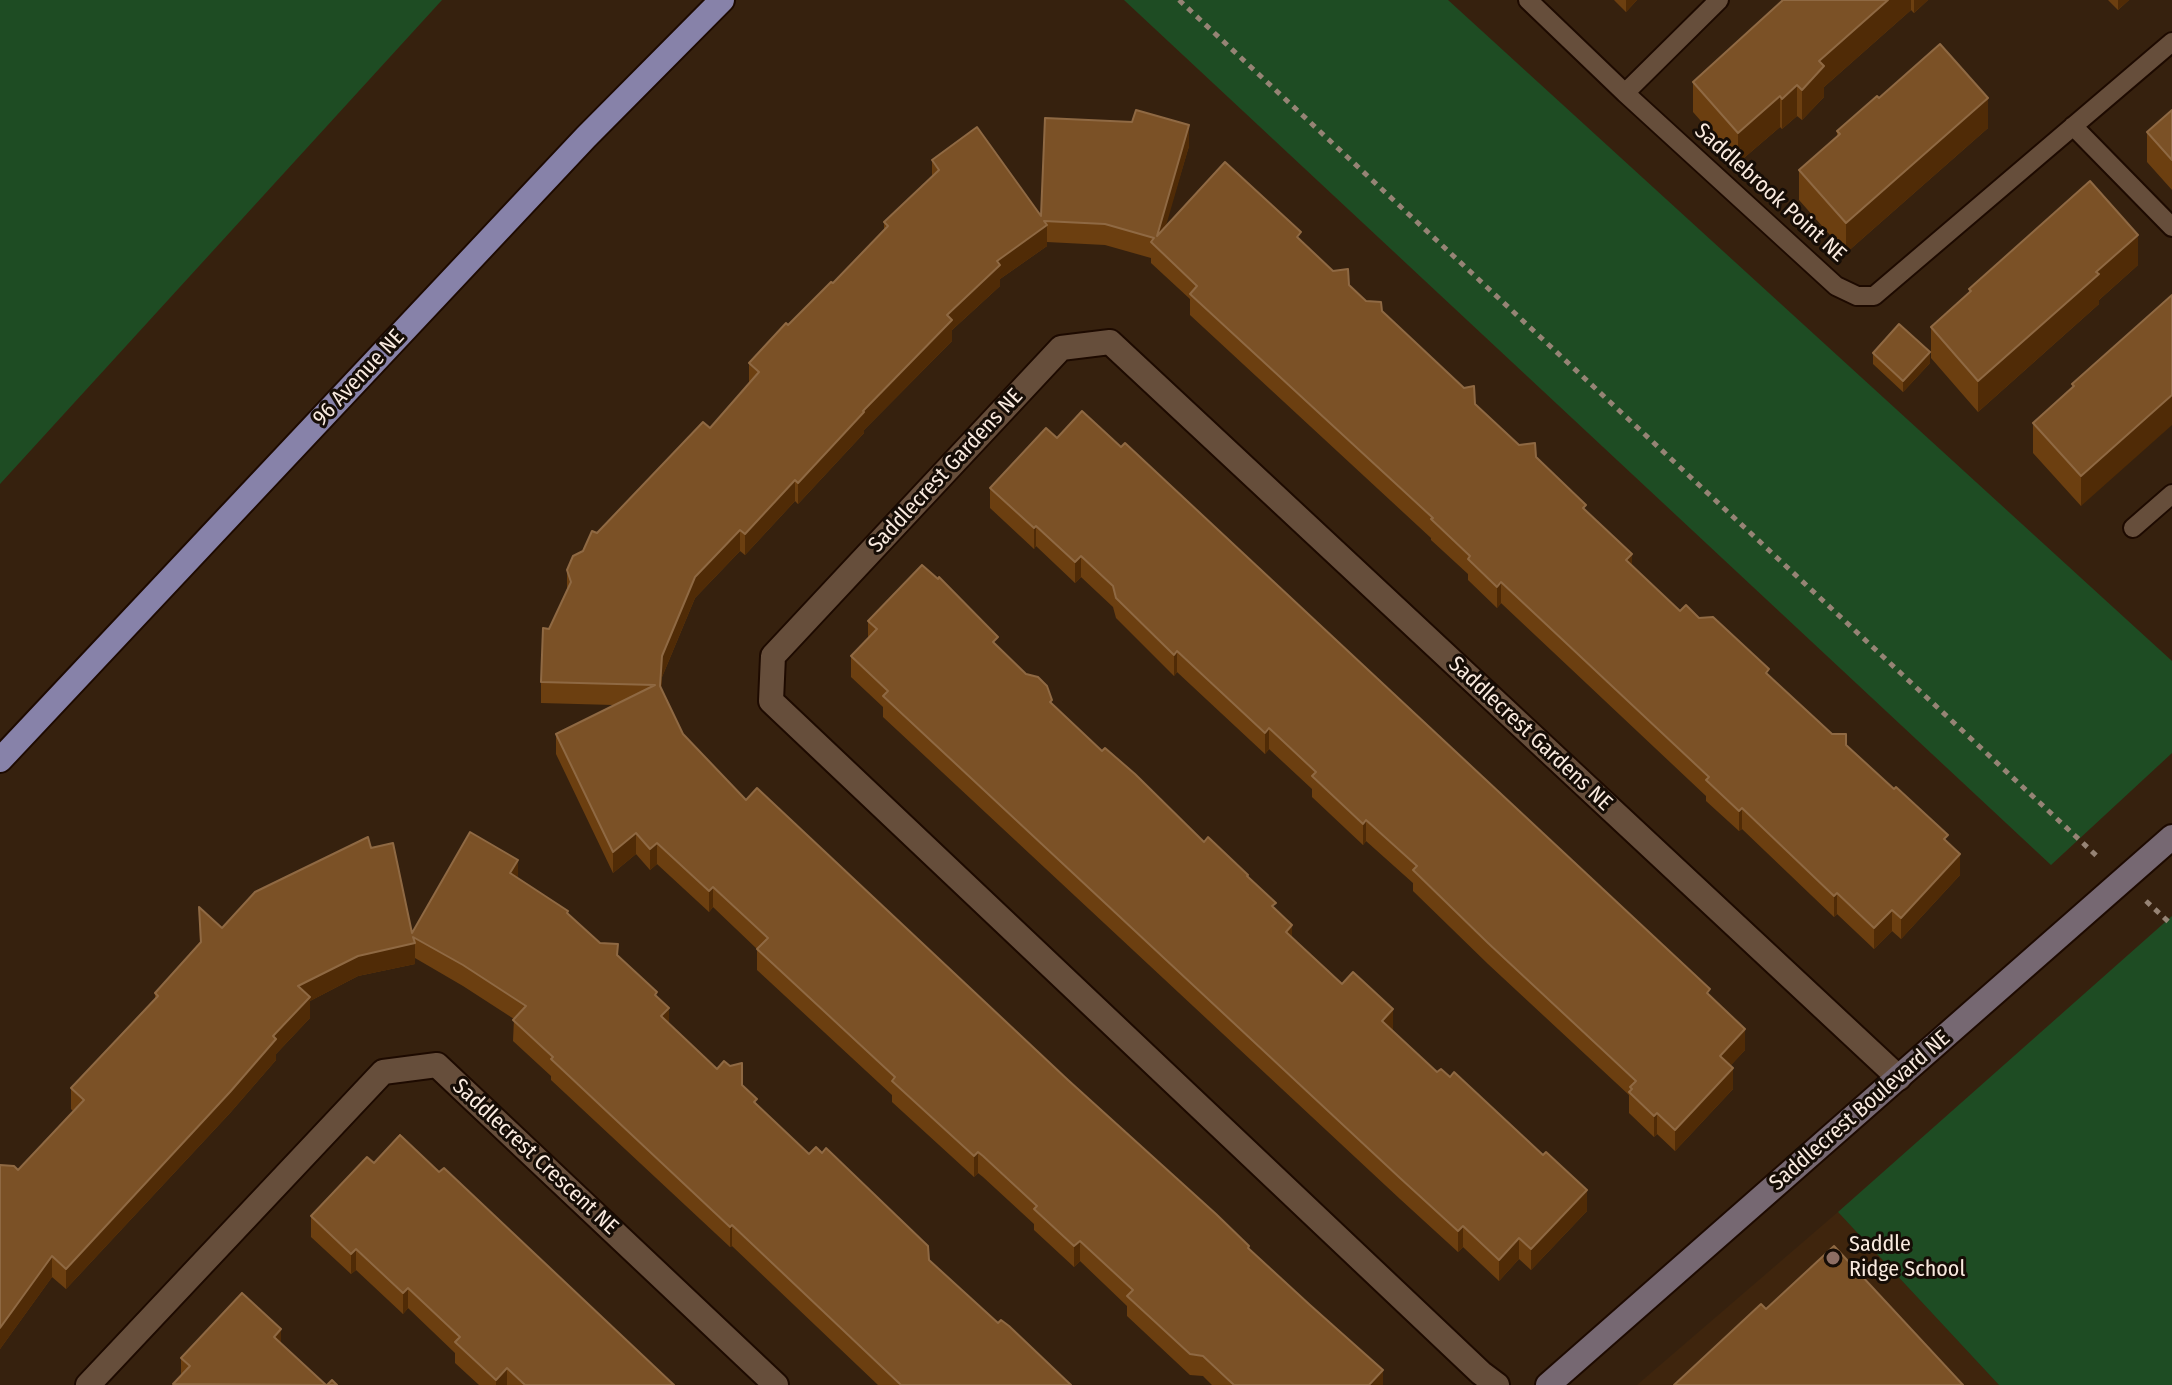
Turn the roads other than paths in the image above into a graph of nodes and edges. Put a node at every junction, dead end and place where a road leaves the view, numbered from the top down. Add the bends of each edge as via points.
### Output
1 (722, 0) edge
2 (1528, 0) edge
3 (1719, 0) edge
4 (2172, 42) edge
5 (1625, 93) junction
6 (2073, 126) junction
7 (2172, 227) edge
8 (2172, 494) edge
9 (2133, 528) dead end
10 (0, 760) edge
11 (2172, 837) edge
12 (1899, 1078) junction
13 (88, 1385) edge
14 (776, 1385) edge
15 (1497, 1385) edge
16 (1548, 1385) edge

1 - 10 main road, 96 Avenue NE via 586,137
2 - 5 lane, Saddlebrook Point NE
3 - 5 lane
4 - 6 lane, Saddlebrook Point NE
5 - 6 lane, Saddlebrook Point NE via 1836,286 1857,296 1874,296
6 - 7 lane
8 - 9 lane
11 - 12 street, Saddlecrest Boulevard NE
12 - 15 street, Saddlecrest Gardens NE via 1110,342 1061,348 773,656 771,701
12 - 16 street, Saddlecrest Boulevard NE
13 - 14 street, Saddlecrest Crescent NE via 383,1072 437,1065

